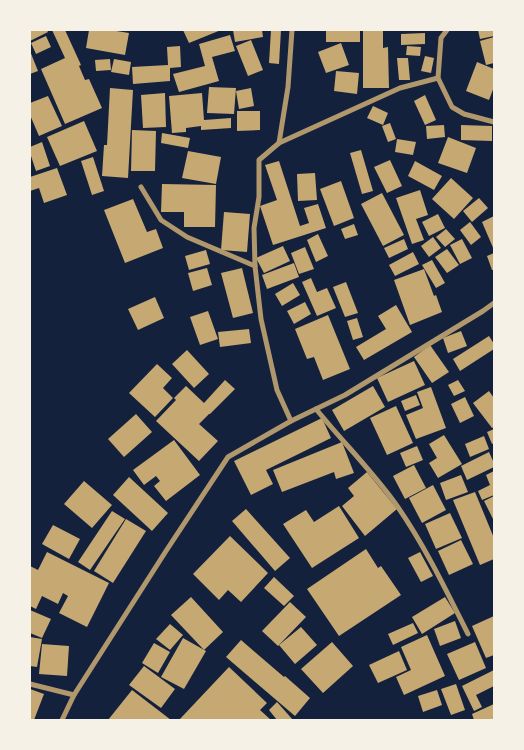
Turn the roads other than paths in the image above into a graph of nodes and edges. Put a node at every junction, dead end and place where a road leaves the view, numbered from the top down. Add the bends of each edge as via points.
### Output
1 (292, 30) edge
2 (447, 30) edge
3 (438, 78) junction
4 (494, 122) edge
5 (279, 143) junction
6 (141, 186) dead end
7 (255, 266) junction
8 (494, 303) edge
9 (316, 409) junction
10 (291, 421) junction
11 (468, 634) dead end
12 (30, 684) edge
13 (74, 695) junction
14 (62, 720) edge

1 - 5 street via 288,87
2 - 3 street via 441,38
3 - 4 street via 452,107 464,114
3 - 5 street via 400,88
5 - 7 street via 259,160
6 - 7 street via 161,220 187,237
7 - 10 street via 261,319 277,390
8 - 9 street via 345,395
9 - 10 street
9 - 11 street via 380,483 412,529
10 - 13 street via 228,457
12 - 13 street
13 - 14 street

